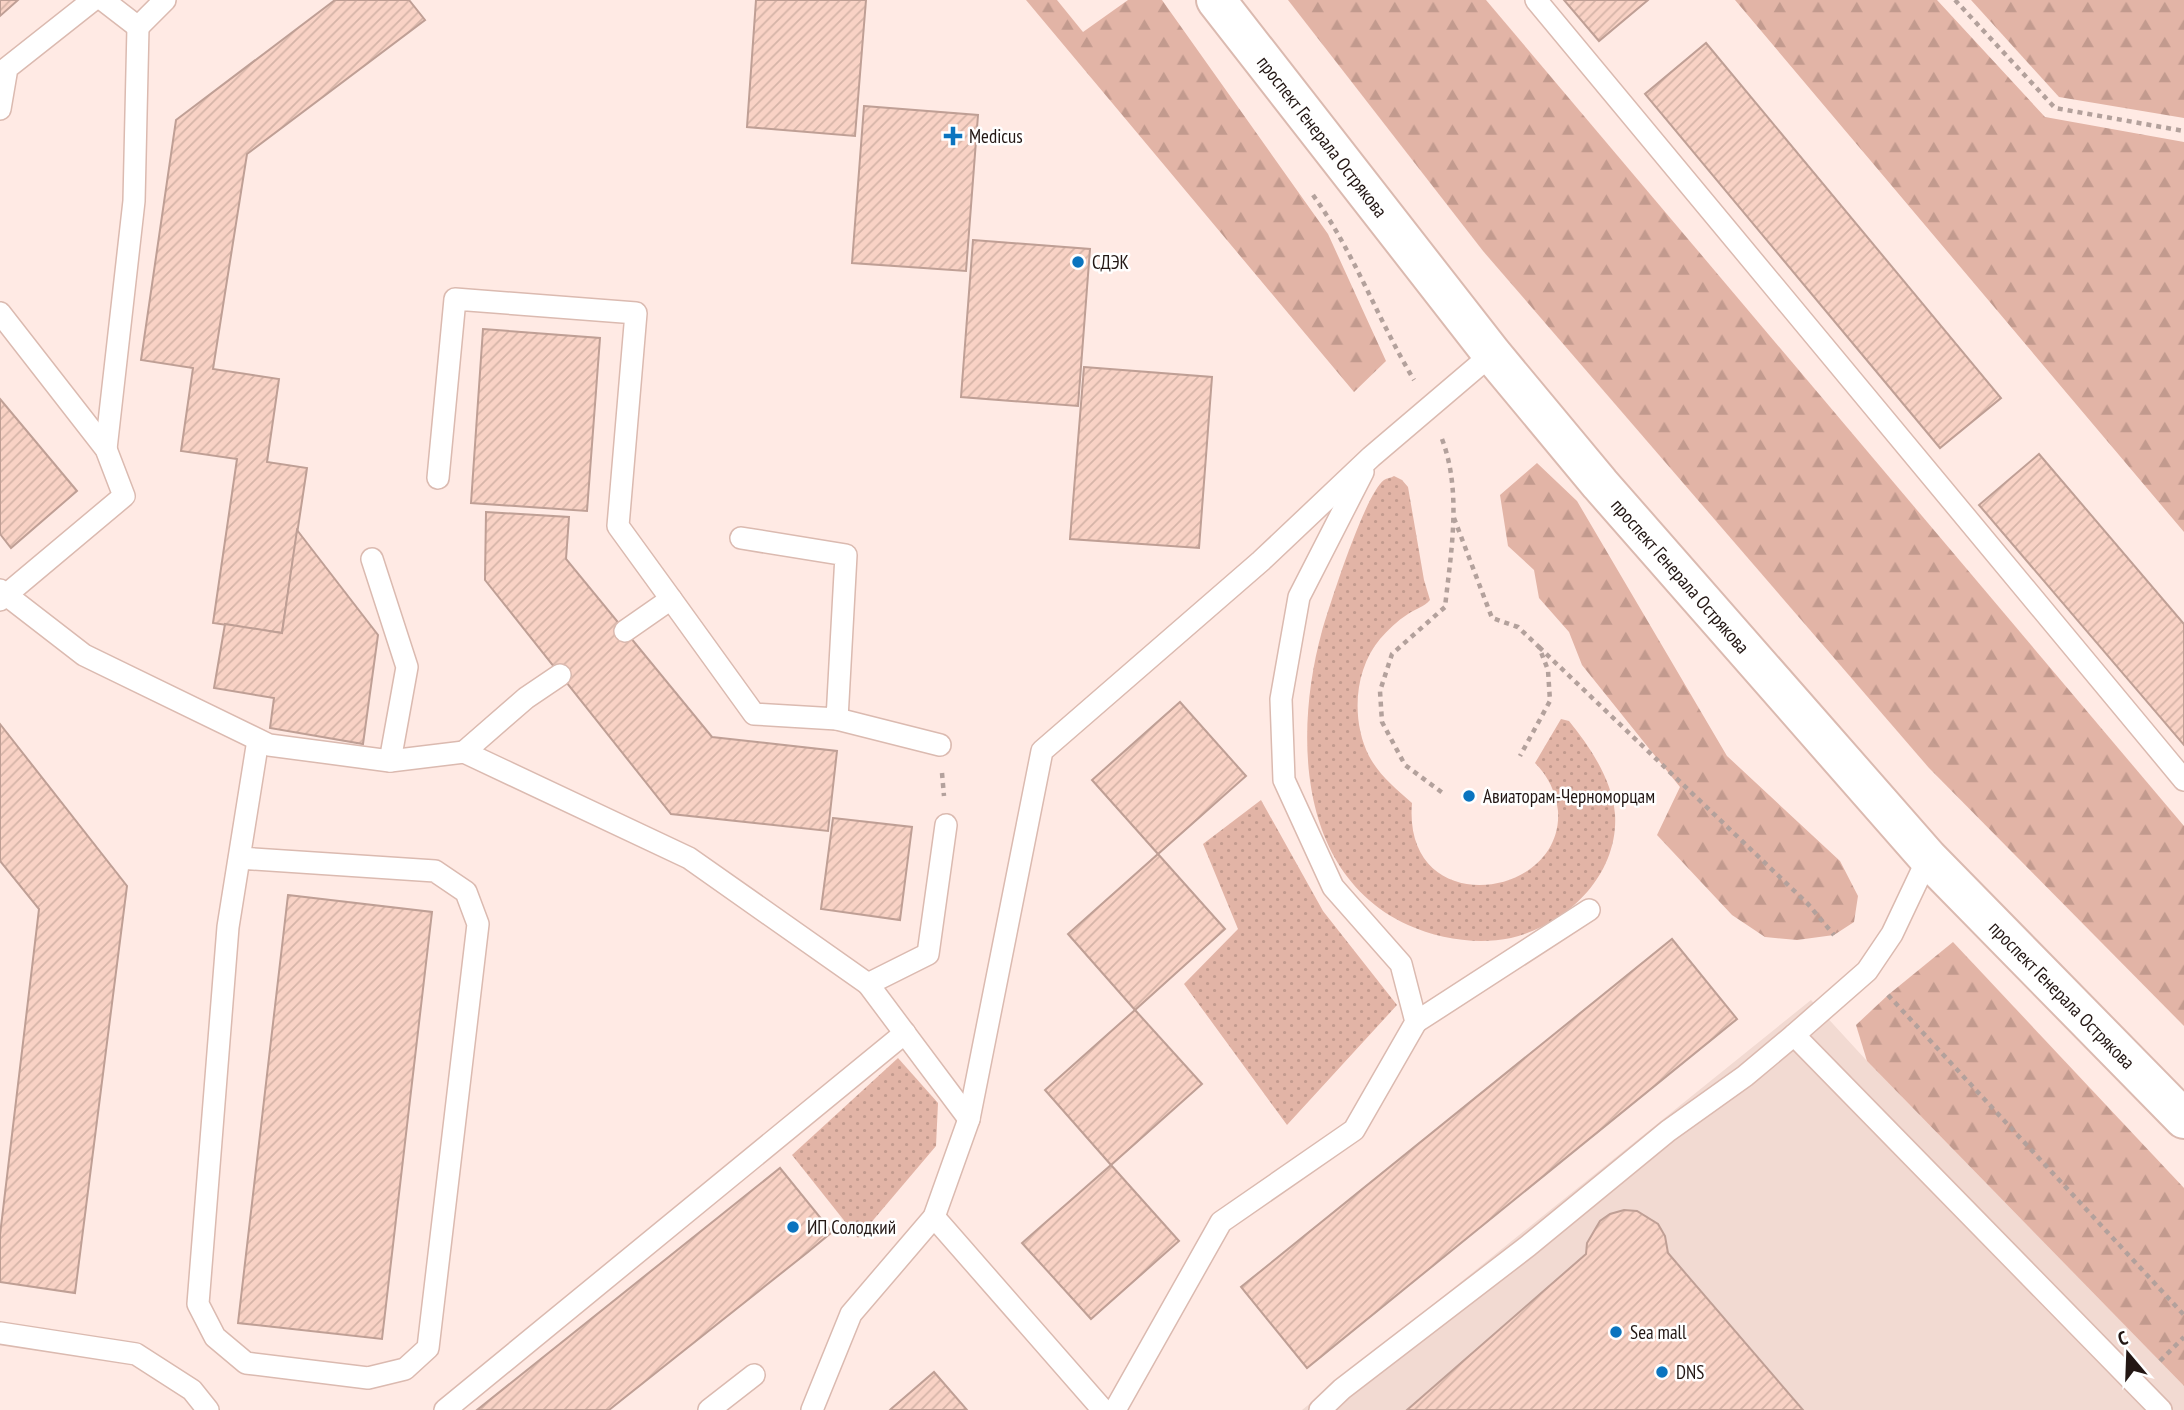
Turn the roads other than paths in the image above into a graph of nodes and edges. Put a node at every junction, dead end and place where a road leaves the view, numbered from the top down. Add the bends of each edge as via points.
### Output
1 (93, 0) edge
2 (103, 0) edge
3 (165, 0) edge
4 (1216, 0) edge
5 (1536, 0) edge
6 (138, 27) junction
7 (0, 109) edge
8 (0, 313) edge
9 (1492, 354) junction
10 (106, 449) junction
11 (1371, 457) junction
12 (438, 478) dead end
13 (741, 538) dead end
14 (372, 559) dead end
15 (2, 596) edge
16 (671, 599) junction
17 (625, 631) dead end
18 (559, 675) dead end
19 (837, 719) junction
20 (258, 740) junction
21 (940, 745) road end
22 (464, 752) junction
23 (390, 761) junction
24 (2184, 780) edge
25 (946, 825) road end
26 (239, 858) junction
27 (1927, 858) junction
28 (1589, 910) dead end
29 (868, 984) junction
30 (1416, 1022) junction
31 (905, 1033) junction
32 (1794, 1035) junction
33 (969, 1119) junction
34 (2184, 1119) edge
35 (934, 1217) junction
36 (0, 1332) edge
37 (754, 1375) dead end
38 (208, 1410) edge
39 (445, 1410) edge
40 (709, 1410) edge
41 (812, 1410) edge
42 (1103, 1410) edge
43 (1115, 1410) edge
44 (1320, 1410) edge
45 (2161, 1410) edge

1 - 7 lane via 7,68
2 - 6 lane
3 - 6 lane
4 - 9 main road, проспект Генерала Острякова
5 - 24 lane
6 - 10 lane via 134,201
8 - 10 lane
9 - 11 lane
9 - 27 main road, проспект Генерала Острякова
10 - 15 lane via 124,496
11 - 30 lane via 1299,597 1281,699 1284,780 1333,887 1401,964
11 - 33 lane via 1261,561 1042,751
12 - 16 lane via 455,299 636,313 618,526
13 - 19 lane via 845,555
14 - 23 lane via 407,667
15 - 20 lane via 84,655
16 - 17 lane
16 - 19 lane via 754,714
18 - 22 lane
19 - 21 lane
20 - 23 lane
20 - 26 lane
22 - 23 lane
22 - 29 lane via 689,858
25 - 29 lane via 928,954
26 - 26 lane via 229,927 198,1304 215,1337 246,1363 368,1378 405,1369 428,1348 478,924 466,892 435,871
27 - 32 lane via 1892,933 1867,971
27 - 34 main road, проспект Генерала Острякова
28 - 30 lane
29 - 31 lane
30 - 43 lane via 1354,1130 1221,1222
31 - 33 lane
31 - 39 lane
32 - 44 lane
32 - 45 lane
33 - 35 lane
35 - 41 lane via 851,1314
35 - 42 lane
36 - 38 lane via 136,1354 191,1390
37 - 40 lane

